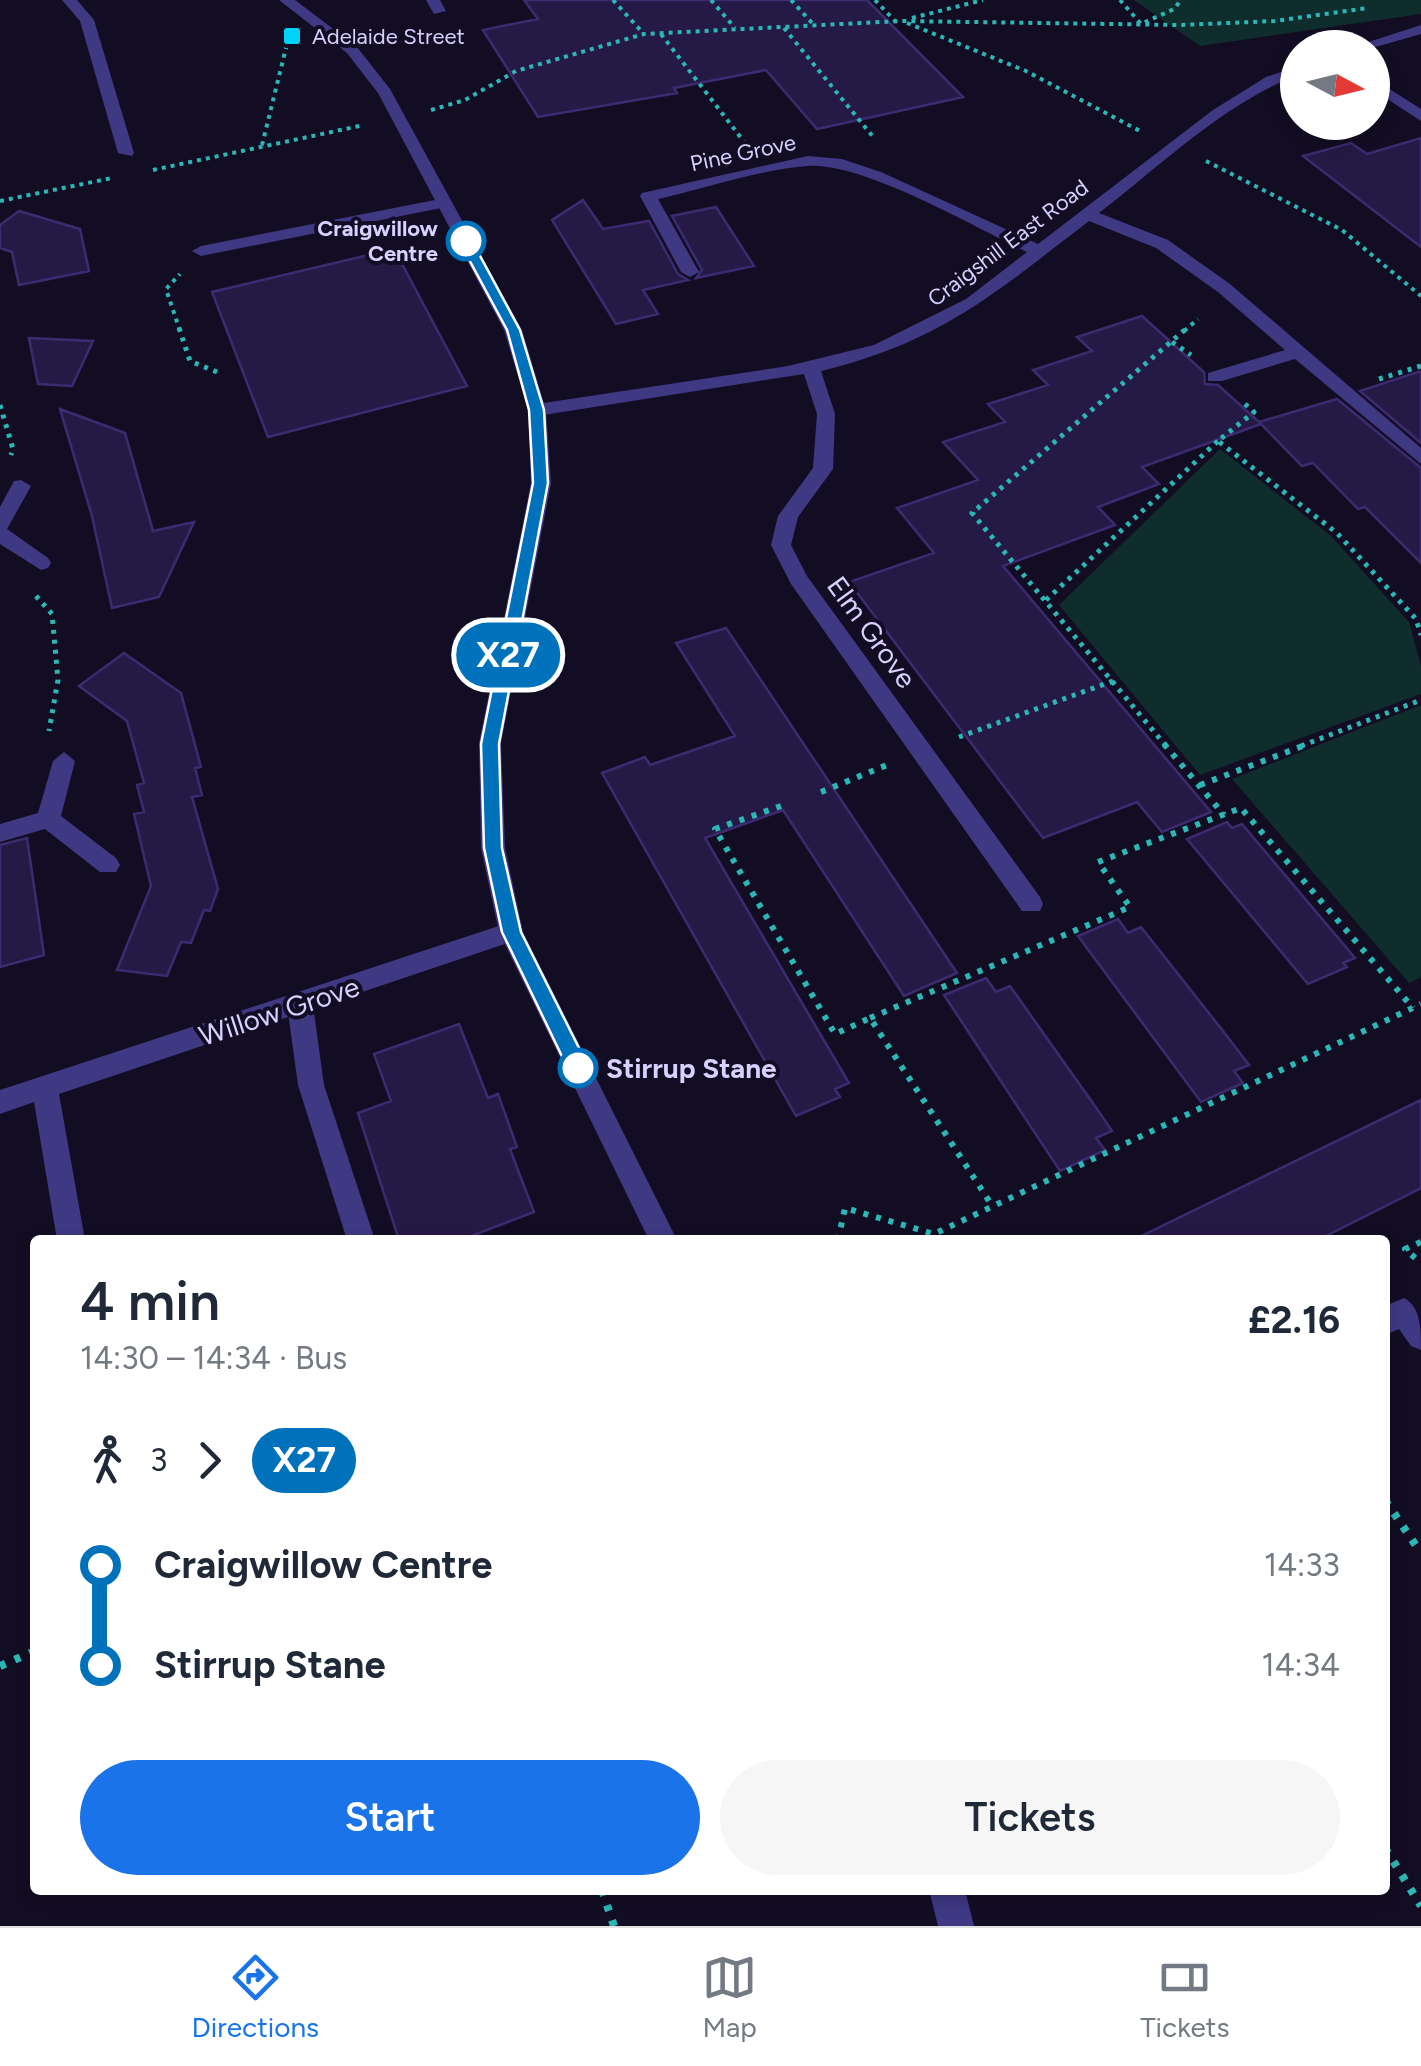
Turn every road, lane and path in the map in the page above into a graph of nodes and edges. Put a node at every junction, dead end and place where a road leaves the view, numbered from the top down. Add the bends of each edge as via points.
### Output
1 (70, 0) edge
2 (286, 0) edge
3 (613, 0) edge
4 (712, 0) edge
5 (791, 0) edge
6 (875, 0) edge
7 (983, 0) edge
8 (1120, 0) edge
9 (1181, 0) edge
10 (963, 2) edge
11 (1379, 6) dead end
12 (898, 21) junction
13 (1141, 24) junction
14 (814, 25) junction
15 (784, 27) junction
16 (736, 28) junction
17 (1421, 29) edge
18 (661, 33) junction
19 (644, 34) junction
20 (282, 36) dead end
21 (1390, 38) edge
22 (1280, 77) edge
23 (1390, 94) edge
24 (427, 112) dead end
25 (1421, 116) edge
26 (364, 125) dead end
27 (1149, 136) dead end
28 (877, 142) dead end
29 (262, 145) junction
30 (126, 154) dead end
31 (227, 155) dead end
32 (1200, 158) dead end
33 (766, 170) junction
34 (445, 202) junction
35 (1085, 213) junction
36 (1037, 250) junction
37 (202, 251) joint
38 (690, 272) dead end
39 (1421, 296) edge
40 (1198, 319) dead end
41 (1172, 342) junction
42 (1186, 352) dead end
43 (1294, 353) junction
44 (812, 370) junction
45 (222, 374) dead end
46 (1216, 376) joint
47 (537, 410) junction
48 (1218, 442) junction
49 (1421, 458) edge
50 (21, 486) dead end
51 (0, 525) edge
52 (0, 534) edge
53 (42, 562) joint
54 (1046, 601) junction
55 (1421, 635) edge
56 (1113, 682) junction
57 (1421, 700) edge
58 (921, 751) junction
59 (64, 761) joint
60 (1200, 785) junction
61 (820, 792) dead end
62 (781, 806) dead end
63 (48, 820) junction
64 (0, 832) edge
65 (108, 865) dead end
66 (1031, 904) dead end
67 (511, 932) junction
68 (300, 1005) junction
69 (1417, 1006) edge
70 (45, 1086) junction
71 (0, 1102) edge
72 (993, 1207) junction
73 (71, 1235) edge
74 (359, 1235) edge
75 (661, 1235) edge
76 (839, 1235) edge
77 (1421, 1242) edge
78 (1421, 1263) edge
79 (1390, 1507) edge
80 (1421, 1553) edge
81 (30, 1653) edge
82 (0, 1666) edge
83 (1390, 1856) edge
84 (604, 1895) edge
85 (948, 1895) edge
86 (1419, 1900) edge
87 (614, 1926) edge
88 (956, 1926) edge

1 - 30 street via 87,20
2 - 34 street via 352,50 385,92
3 - 19 path
4 - 16 path
5 - 14 path
6 - 12 path
7 - 10 path
8 - 13 path
9 - 13 path
10 - 12 path
11 - 13 path via 1276,21
12 - 13 path
12 - 14 path
12 - 27 path via 973,44
14 - 15 path
15 - 16 path
15 - 28 path
16 - 18 path
17 - 21 street
18 - 19 path
18 - 33 path
19 - 24 path via 516,72 466,100
20 - 29 path via 286,48
22 - 35 street, Craigshill East Road via 1218,113
23 - 25 street
26 - 29 path
29 - 31 path
32 - 39 path via 1342,230
33 - 36 street, Pine Grove via 842,164
33 - 38 street, Pine Grove via 648,196
34 - 37 street
34 - 47 street via 514,330
35 - 36 street, Craigshill East Road
35 - 43 street via 1162,244 1224,288
36 - 44 street, Craigshill East Road via 941,324 881,351
37 - 45 path via 166,288 190,361
40 - 41 path
41 - 42 path
41 - 54 path via 972,513
43 - 46 street
43 - 49 street
44 - 47 street, Craigshill East Road
44 - 58 street, Elm Grove via 826,414 823,469 788,516 782,545 798,579
46 - 48 path via 1254,412
47 - 67 street via 541,483 490,744 493,848
48 - 54 path
48 - 55 path via 1337,534 1416,619
50 - 51 street
52 - 53 street
53 - 59 path via 23,582 52,614 58,680 47,746
54 - 56 path
56 - 58 path
56 - 60 path
57 - 60 path
58 - 61 path
58 - 66 street, Elm Grove
59 - 63 street
60 - 69 path via 1224,814 1241,808
62 - 72 path via 715,829 834,1034 870,1018
63 - 64 street
63 - 65 street
67 - 68 street, Willow Grove
67 - 75 street
68 - 70 street, Willow Grove
68 - 74 street via 312,1085
69 - 72 path
70 - 71 street, Willow Grove
70 - 73 street
72 - 76 path via 934,1234 846,1208
77 - 78 path via 1405,1249
79 - 80 path
81 - 82 path
83 - 86 path
84 - 87 path
85 - 88 street

